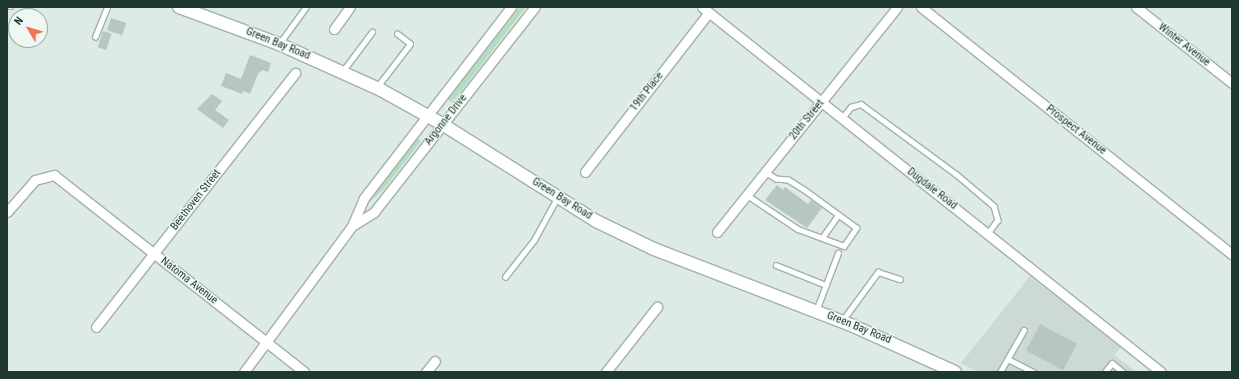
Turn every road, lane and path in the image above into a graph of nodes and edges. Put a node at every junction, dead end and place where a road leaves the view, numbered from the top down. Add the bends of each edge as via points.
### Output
1 (107, 7) edge
2 (179, 7) edge
3 (306, 7) edge
4 (350, 7) edge
5 (511, 7) edge
6 (535, 7) edge
7 (897, 7) edge
8 (921, 7) edge
9 (1136, 7) edge
10 (705, 10) edge
11 (334, 29) dead end
12 (372, 32) dead end
13 (397, 34) dead end
14 (95, 37) dead end
15 (279, 44) junction
16 (342, 72) junction
17 (296, 73) dead end
18 (1232, 83) edge
19 (376, 88) junction
20 (821, 102) junction
21 (427, 115) junction
22 (842, 118) junction
23 (442, 124) junction
24 (585, 172) dead end
25 (765, 172) junction
26 (747, 195) junction
27 (558, 197) junction
28 (7, 212) edge
29 (838, 215) junction
30 (352, 226) junction
31 (717, 232) dead end
32 (988, 234) junction
33 (822, 238) junction
34 (154, 253) junction
35 (838, 253) dead end
36 (1232, 254) edge
37 (776, 265) dead end
38 (505, 277) dead end
39 (900, 279) dead end
40 (826, 284) junction
41 (657, 307) dead end
42 (816, 311) junction
43 (842, 321) junction
44 (96, 327) dead end
45 (1024, 330) dead end
46 (267, 343) junction
47 (1008, 359) junction
48 (435, 361) dead end
49 (244, 372) edge
50 (304, 372) edge
51 (426, 372) edge
52 (606, 372) edge
53 (955, 372) edge
54 (1000, 372) edge
55 (1034, 372) edge
56 (1105, 372) edge
57 (1123, 372) edge
58 (1161, 372) edge

1 - 14 lane
2 - 15 main road, Green Bay Road
3 - 15 lane
4 - 11 street
5 - 21 street, Argonne Drive
6 - 23 street, Argonne Drive
7 - 20 street, 20th Street
8 - 36 street, Prospect Avenue
9 - 18 street, Winter Avenue
10 - 20 street, Dugdale Road
10 - 24 street, 19th Place
12 - 16 lane
13 - 19 lane via 410,44
15 - 16 main road, Green Bay Road
16 - 19 main road, Green Bay Road
17 - 34 street, Beethoven Street
19 - 21 main road, Green Bay Road
20 - 22 street, Dugdale Road
20 - 25 street, 20th Street
21 - 23 main road, Green Bay Road
21 - 30 street, Argonne Drive via 364,198
22 - 32 street, Dugdale Road
22 - 32 lane via 852,107 861,104 956,174 994,206 998,220
23 - 27 main road, Green Bay Road
23 - 30 street, Argonne Drive via 374,212
25 - 26 street, 20th Street
25 - 29 lane via 776,179 794,183
26 - 31 street, 20th Street
26 - 33 lane via 798,229
27 - 38 lane via 534,240
27 - 42 main road, Green Bay Road via 596,221 634,240
28 - 34 street, Natoma Avenue via 26,188 44,176 54,175
29 - 33 lane
29 - 33 lane via 856,228 844,246
30 - 46 street, Argonne Drive
32 - 58 street, Dugdale Road
34 - 44 street, Beethoven Street
34 - 46 street, Natoma Avenue
35 - 40 lane
37 - 40 lane
39 - 43 lane via 878,272
40 - 42 lane
41 - 52 street
42 - 43 main road, Green Bay Road
43 - 53 main road, Green Bay Road
45 - 47 lane
46 - 49 street, Argonne Drive
46 - 50 street, Natoma Avenue
47 - 54 lane
47 - 55 lane
48 - 51 street
56 - 57 lane via 1112,363

